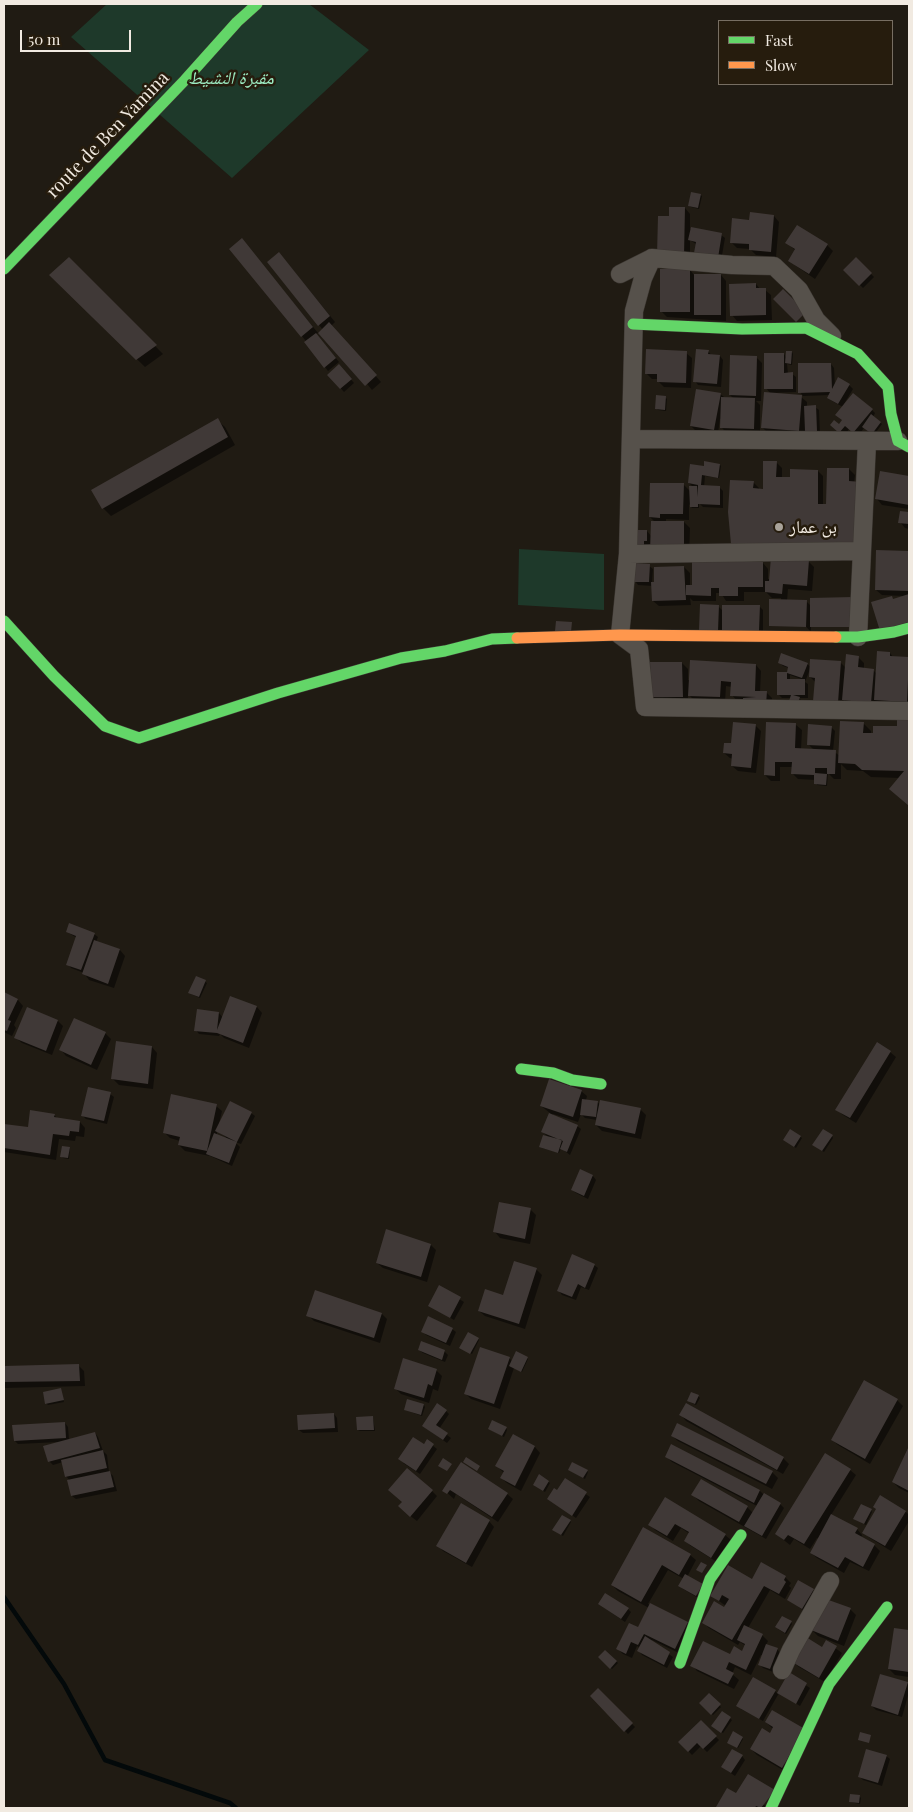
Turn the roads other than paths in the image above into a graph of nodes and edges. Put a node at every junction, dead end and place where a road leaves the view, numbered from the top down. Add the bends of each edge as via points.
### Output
1 (257, 4) edge
2 (652, 258) junction
3 (4, 269) edge
4 (620, 274) dead end
5 (633, 324) junction
6 (840, 346) junction
7 (631, 439) junction
8 (867, 442) junction
9 (904, 444) edge
10 (862, 551) junction
11 (628, 554) junction
12 (4, 621) edge
13 (909, 628) edge
14 (620, 635) junction
15 (858, 637) junction
16 (909, 712) edge
17 (520, 1070) dead end
18 (601, 1084) dead end
19 (741, 1535) dead end
20 (830, 1581) dead end
21 (887, 1607) dead end
22 (680, 1663) dead end
23 (782, 1670) dead end
24 (771, 1808) edge

1 - 3 street, route de Ben Yamina
2 - 4 street
2 - 5 street via 641,286
2 - 6 street via 774,266 799,290 816,320
5 - 6 street via 806,328
5 - 7 street
6 - 9 street via 858,354 888,387 891,414
7 - 8 street
7 - 11 street
8 - 9 street
8 - 10 street
10 - 11 street
10 - 15 street
11 - 14 street
12 - 14 street via 105,726 139,738 401,658 492,639
13 - 15 street
14 - 15 street
14 - 16 street via 639,649 645,706
17 - 18 street via 553,1072 572,1080
19 - 22 street via 710,1579
20 - 23 street
21 - 24 street via 829,1684

